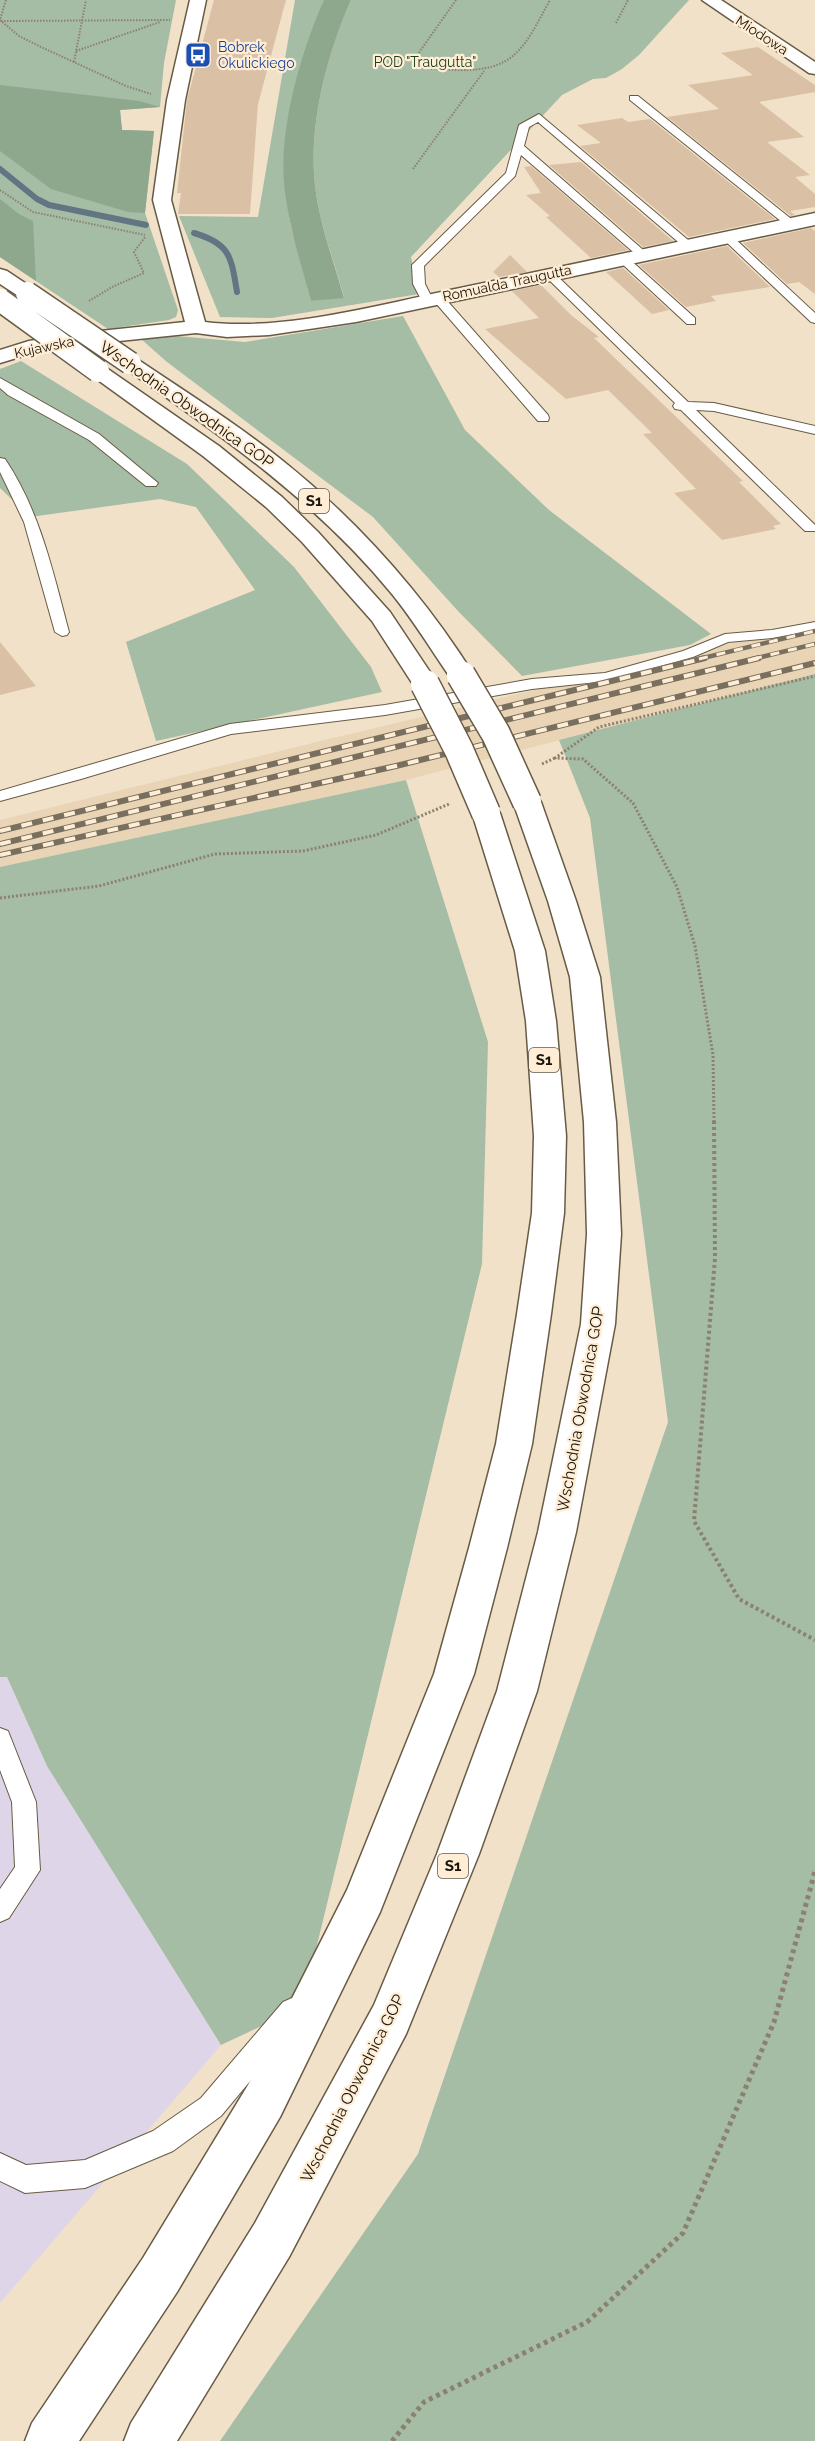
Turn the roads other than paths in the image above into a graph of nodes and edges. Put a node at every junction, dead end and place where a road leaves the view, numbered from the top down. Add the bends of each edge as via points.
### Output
1 (198, 0) edge
2 (710, 0) edge
3 (815, 69) edge
4 (634, 98) dead end
5 (519, 148) junction
6 (815, 219) edge
7 (791, 224) junction
8 (727, 237) junction
9 (688, 245) junction
10 (643, 255) junction
11 (623, 259) junction
12 (549, 274) junction
13 (0, 275) edge
14 (432, 299) junction
15 (0, 300) edge
16 (815, 319) edge
17 (691, 321) dead end
18 (196, 327) junction
19 (0, 357) edge
20 (0, 382) edge
21 (680, 406) junction
22 (543, 418) dead end
23 (815, 430) edge
24 (0, 462) edge
25 (151, 483) dead end
26 (810, 528) dead end
27 (815, 626) edge
28 (62, 632) dead end
29 (0, 796) edge
30 (0, 1738) edge
31 (0, 1910) edge
32 (331, 1965) junction
33 (0, 2167) edge
34 (50, 2441) edge
35 (149, 2441) edge

1 - 18 main road via 176,100 162,200
2 - 3 main road, Miodowa
4 - 7 lane
5 - 9 lane via 524,125 539,117
5 - 10 lane
5 - 14 lane via 511,174 418,265 416,273 423,296
6 - 7 main road, Romualda Traugutta
7 - 8 main road, Romualda Traugutta
8 - 9 main road, Romualda Traugutta
8 - 16 lane
9 - 10 main road, Romualda Traugutta
10 - 11 main road, Romualda Traugutta
11 - 12 main road, Romualda Traugutta
11 - 17 lane
12 - 14 main road, Romualda Traugutta
12 - 21 lane
13 - 35 main road, Wschodnia Obwodnica GOP / S1, bridge via 268,460 351,534 442,643 496,734 527,802 562,902 585,977 600,1122 604,1234 598,1324 557,1532 517,1691 458,1854 390,2019 273,2240
14 - 18 main road, Romualda Traugutta via 269,329 227,331
14 - 22 lane
15 - 32 main road, Wschodnia Obwodnica GOP / S1, bridge via 211,451 274,502 381,617 425,684 459,750 486,813 530,951 541,1021 550,1136 548,1213 514,1443 454,1674 365,1898
18 - 19 main road, Kujawska via 71,340
20 - 25 lane via 94,437
21 - 23 lane via 714,407
21 - 26 lane
24 - 28 lane via 14,481 34,530
27 - 29 lane via 725,638 688,654 606,677 532,684 385,710 230,729
30 - 31 lane via 24,1802 28,1870
32 - 33 lane via 211,2107 164,2142 85,2174 25,2179
32 - 34 main road, Wschodnia Obwodnica GOP / S1 via 258,2111 160,2275

